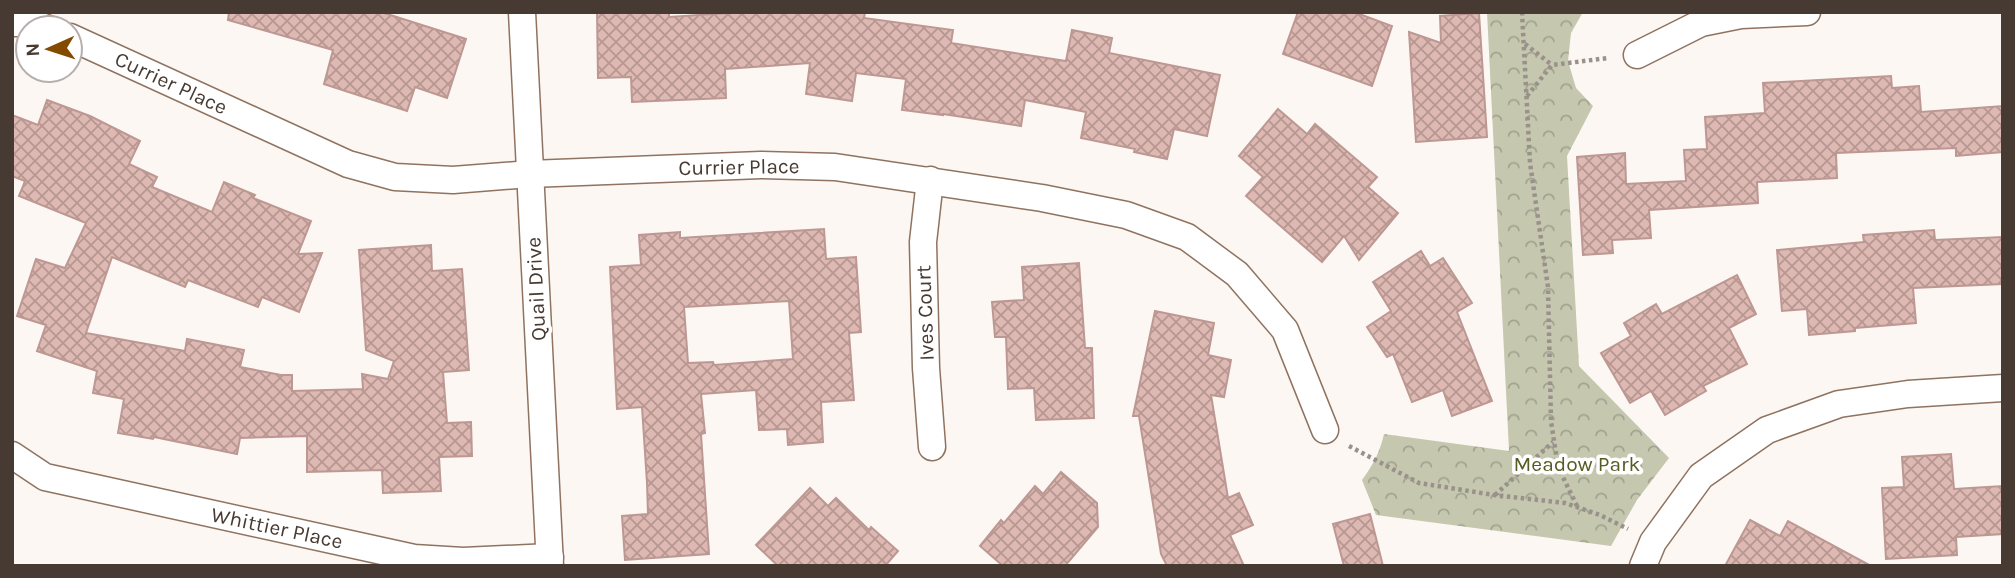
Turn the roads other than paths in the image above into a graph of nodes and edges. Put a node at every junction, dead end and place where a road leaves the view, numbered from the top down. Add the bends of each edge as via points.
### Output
1 (522, 12) edge
2 (1807, 12) edge
3 (84, 43) edge
4 (1637, 55) road end
5 (530, 173) junction
6 (930, 180) junction
7 (2003, 388) edge
8 (1325, 430) road end
9 (932, 447) dead end
10 (12, 455) edge
11 (1648, 554) edge
12 (550, 561) edge

1 - 5 street, Quail Drive
2 - 4 street via 1741,15 1701,23
3 - 5 street, Currier Place via 348,164 395,177 453,180
5 - 6 street, Currier Place via 761,165 835,167
5 - 12 street, Quail Drive
6 - 8 street, Currier Place via 1126,215 1186,237 1237,274 1286,330
6 - 9 street, Ives Court via 923,242
7 - 11 street via 1839,404 1767,430 1701,476
10 - 12 street, Whittier Place via 45,477 414,558

